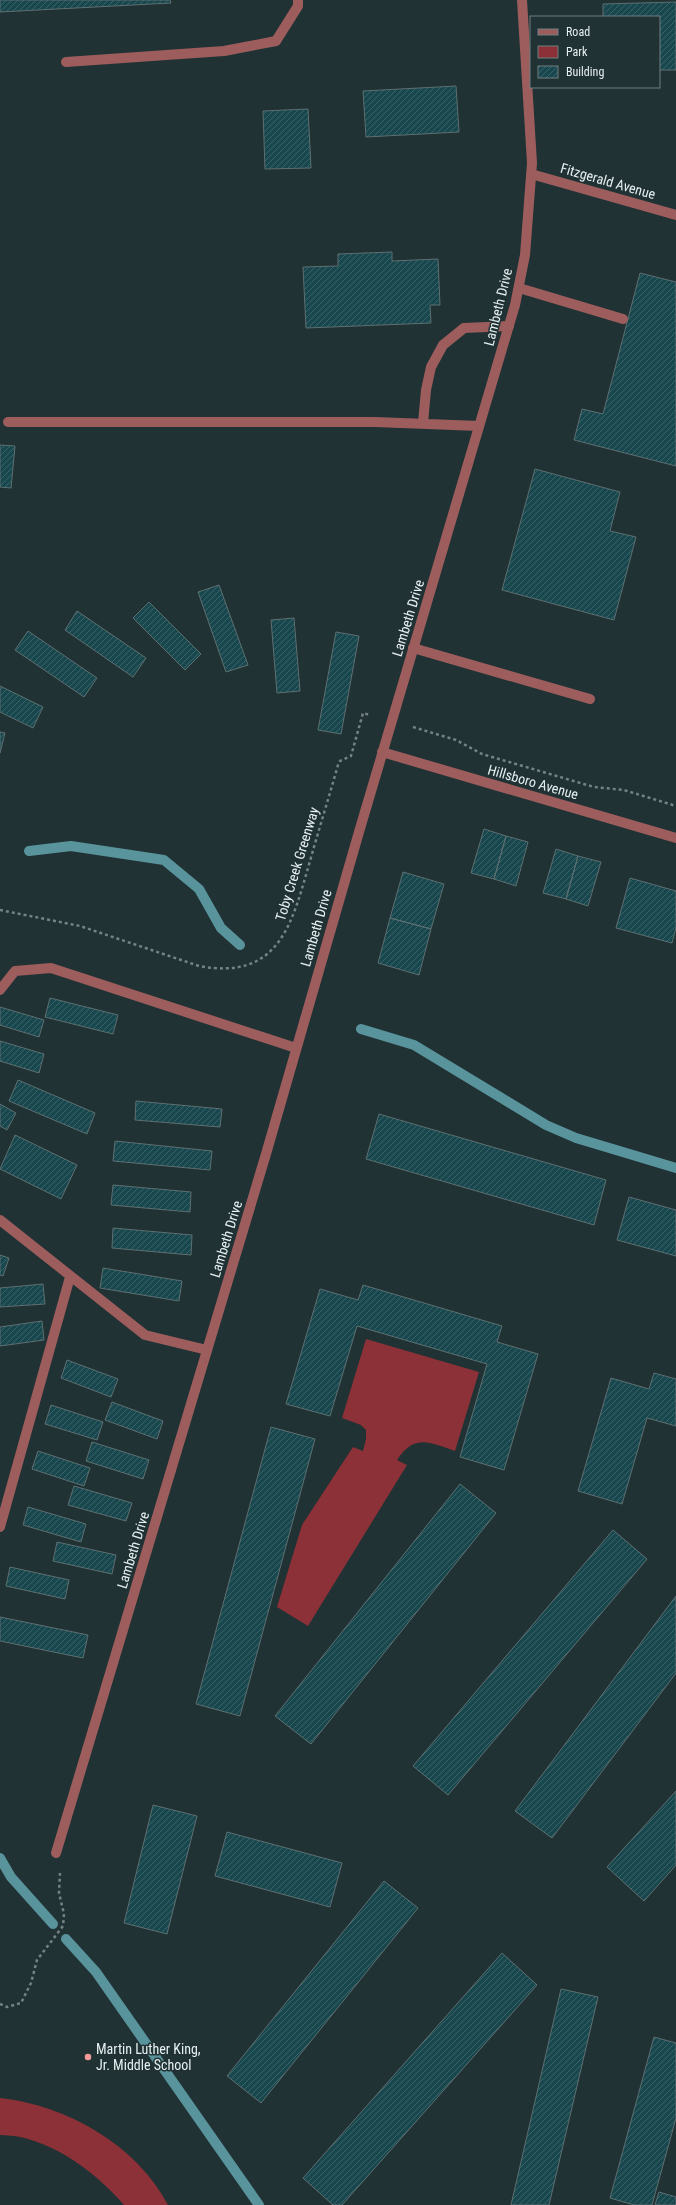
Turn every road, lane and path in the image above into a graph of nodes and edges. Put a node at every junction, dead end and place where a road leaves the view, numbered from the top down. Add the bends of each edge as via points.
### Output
1 (298, 0) edge
2 (522, 0) edge
3 (66, 62) dead end
4 (532, 174) junction
5 (676, 215) edge
6 (519, 288) junction
7 (623, 319) dead end
8 (509, 326) junction
9 (8, 422) dead end
10 (423, 423) junction
11 (479, 426) junction
12 (414, 648) junction
13 (590, 699) dead end
14 (378, 717) dead end
15 (421, 730) dead end
16 (382, 752) junction
17 (676, 806) edge
18 (676, 838) edge
19 (0, 910) edge
20 (0, 990) edge
21 (296, 1048) junction
22 (0, 1220) edge
23 (70, 1277) junction
24 (207, 1350) junction
25 (0, 1527) edge
26 (56, 1853) joint
27 (0, 2004) edge

1 - 3 street via 298,6 276,40 224,51
2 - 4 street, Lambeth Drive
4 - 5 street, Fitzgerald Avenue
4 - 6 street, Lambeth Drive via 525,255
6 - 7 street
6 - 8 street, Lambeth Drive
8 - 10 street via 464,328 443,345 432,367 426,390
8 - 11 street, Lambeth Drive
9 - 10 street
10 - 11 street
11 - 12 street, Lambeth Drive
12 - 13 street
12 - 16 street, Lambeth Drive
14 - 19 path, Toby Creek Greenway via 363,713 351,756 338,764 291,923 274,948 250,965 221,968 199,966 87,928
15 - 17 path via 456,740 482,754 594,787 624,790
16 - 18 street, Hillsboro Avenue
16 - 21 street, Lambeth Drive
20 - 21 street via 15,971 51,968
21 - 24 street, Lambeth Drive
22 - 23 street
23 - 24 street via 145,1335
23 - 25 street
24 - 26 street, Lambeth Drive
26 - 27 path via 61,1868 58,1893 64,1914 63,1926 37,1960 31,1983 21,2003 7,2007

